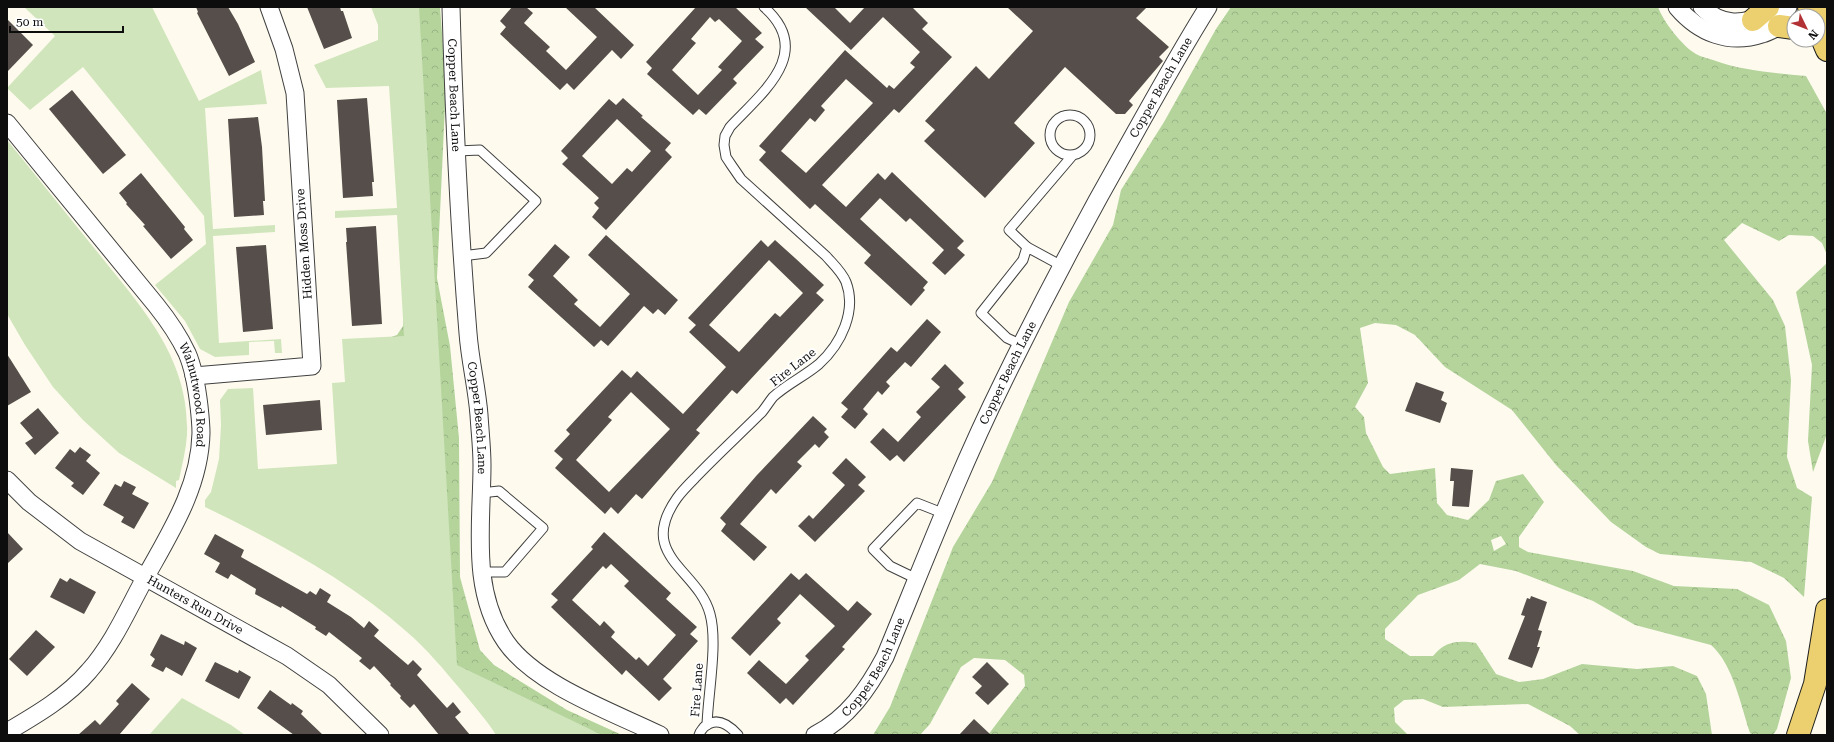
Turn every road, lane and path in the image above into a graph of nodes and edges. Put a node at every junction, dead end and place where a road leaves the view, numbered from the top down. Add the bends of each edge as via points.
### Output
1 (269, 7) edge
2 (450, 7) edge
3 (764, 7) edge
4 (1208, 7) edge
5 (1678, 7) edge
6 (1702, 7) edge
7 (1809, 7) edge
8 (1761, 13) edge
9 (1786, 19) edge
10 (1786, 22) edge
11 (1827, 24) edge
12 (7, 123) edge
13 (457, 151) junction
14 (1072, 156) junction
15 (1027, 247) junction
16 (462, 256) junction
17 (1062, 266) junction
18 (1022, 344) junction
19 (194, 376) junction
20 (7, 480) edge
21 (481, 493) junction
22 (944, 514) junction
23 (481, 572) junction
24 (145, 578) junction
25 (917, 579) junction
26 (1827, 610) edge
27 (707, 725) junction
28 (7, 732) edge
29 (380, 735) edge
30 (660, 735) edge
31 (699, 735) edge
32 (738, 735) edge
33 (814, 735) edge
34 (1798, 735) edge

1 - 19 street, Hidden Moss Drive via 284,49 294,93 312,366
2 - 13 street, Copper Beach Lane
3 - 27 lane, Fire Lane via 779,23 786,41 786,52 780,70 730,127 725,136 726,157 741,178 838,270 846,282 849,310 843,333 830,352 820,363 773,398 719,452 677,498 667,516 664,534 666,547 674,564 705,600 710,614 713,630
4 - 17 street, Copper Beach Lane via 1120,159
5 - 10 street via 1704,31 1724,37 1743,38 1762,34
6 - 8 street via 1725,21 1740,23
7 - 11 main road
8 - 9 street
12 - 19 street, Walnutwood Road via 156,305 188,354
13 - 16 street, Copper Beach Lane
13 - 16 lane via 480,150 536,201 486,253
14 - 14 lane via 1088,145 1090,132 1084,121 1078,117 1065,115 1050,128 1050,142 1058,153
14 - 15 lane via 1009,230
15 - 17 lane
15 - 18 lane via 1023,260 981,312 1007,338
16 - 21 street, Copper Beach Lane via 468,336 478,412 482,464
17 - 18 street, Copper Beach Lane
18 - 22 street, Copper Beach Lane via 999,389
19 - 24 street, Walnutwood Road via 201,433 197,465 174,527
20 - 24 street, Hunters Run Drive via 58,526
21 - 23 street, Copper Beach Lane
21 - 23 lane via 498,491 543,528 505,572
22 - 25 street, Copper Beach Lane
22 - 25 lane via 917,503 874,549 890,566
23 - 30 street, Copper Beach Lane via 490,612 506,641 524,663 544,678
24 - 28 street, Walnutwood Road via 107,647 90,671 68,692
24 - 29 street, Hunters Run Drive via 287,656 329,685
25 - 33 street, Copper Beach Lane via 871,684 848,711
26 - 34 main road via 1815,684
27 - 31 lane
27 - 32 lane via 715,721 724,723

